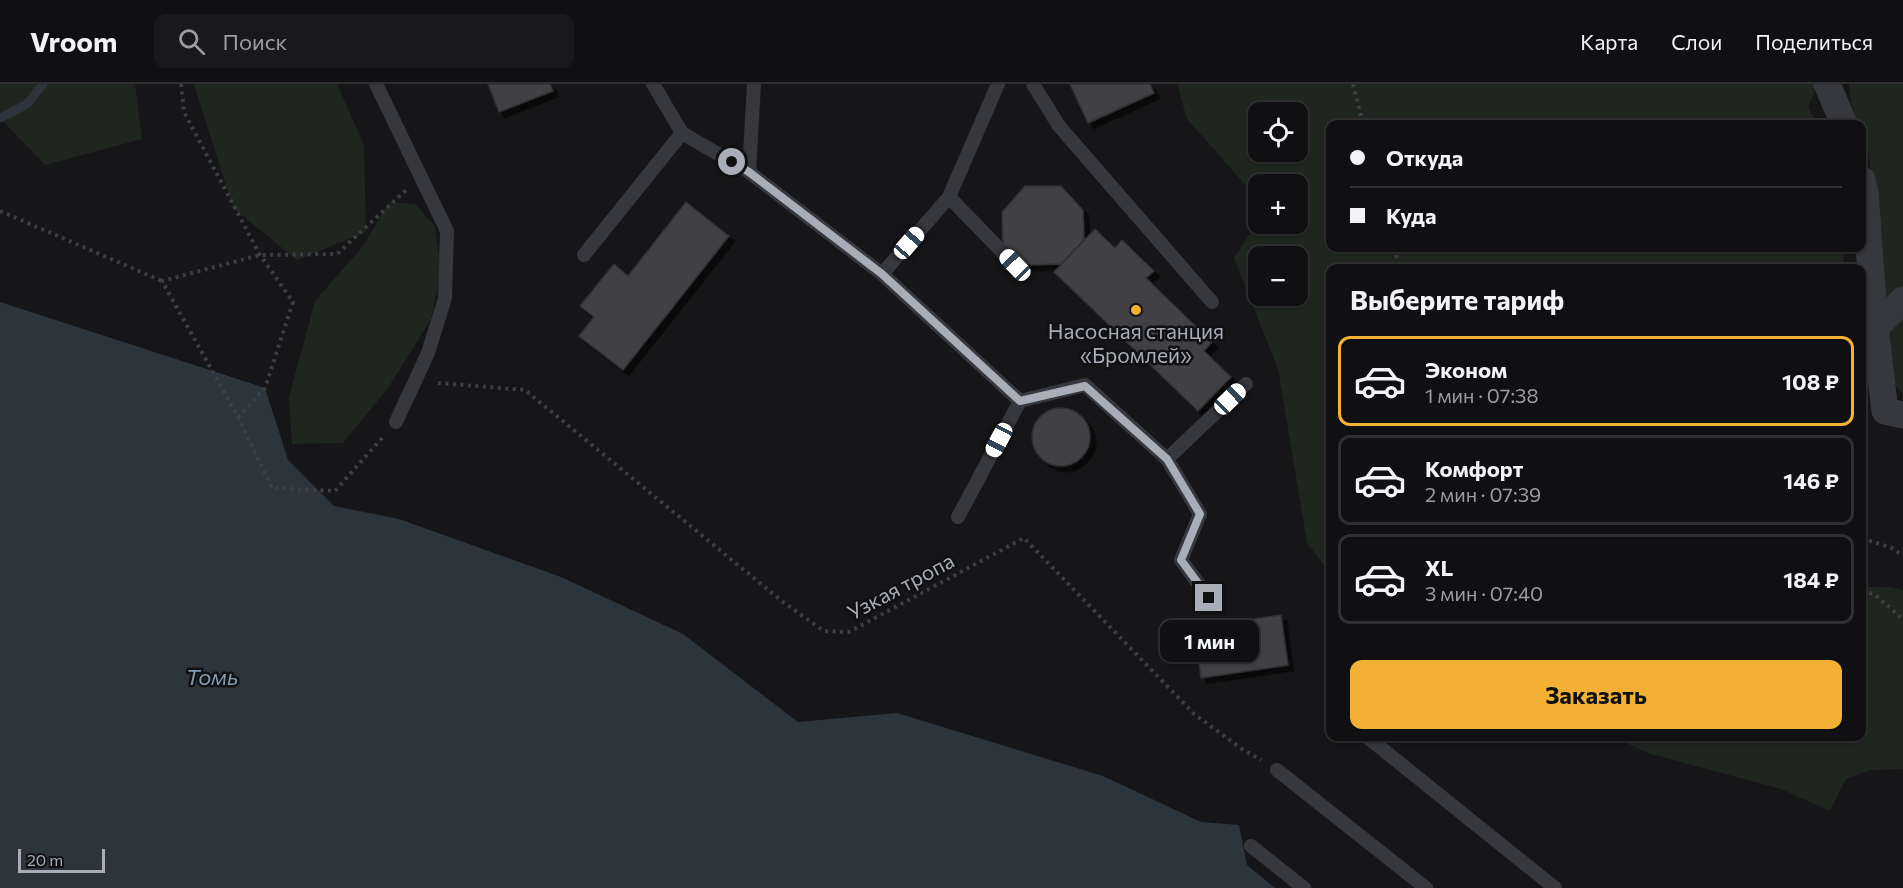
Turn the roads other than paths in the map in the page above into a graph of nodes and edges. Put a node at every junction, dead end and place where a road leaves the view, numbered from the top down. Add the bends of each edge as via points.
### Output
1 (376, 84) edge
2 (653, 84) edge
3 (754, 84) edge
4 (998, 84) edge
5 (1033, 84) edge
6 (1827, 84) edge
7 (1842, 120) edge
8 (682, 133) junction
9 (749, 172) junction
10 (949, 197) junction
11 (1866, 206) edge
12 (584, 255) dead end
13 (1015, 265) dead end
14 (882, 274) junction
15 (1903, 300) edge
16 (1212, 302) dead end
17 (1875, 328) junction
18 (1246, 384) dead end
19 (1020, 401) junction
20 (1894, 413) edge
21 (396, 422) road end
22 (1167, 459) junction
23 (958, 518) dead end
24 (1209, 598) dead end
25 (1372, 741) edge
26 (1277, 770) road end
27 (1251, 846) dead end
28 (1304, 888) edge
29 (1426, 888) edge
30 (1555, 888) edge

1 - 21 lane via 447,231 445,298 428,353
2 - 8 lane
3 - 9 lane
4 - 10 lane
5 - 16 lane via 1059,126
6 - 7 street
8 - 9 lane
8 - 12 lane
9 - 14 lane
10 - 13 lane
10 - 14 lane
11 - 17 street
14 - 19 lane
15 - 17 street
17 - 20 street
18 - 22 lane
19 - 22 lane via 1085,386
19 - 23 lane
22 - 24 lane via 1200,514 1181,560
25 - 30 lane
26 - 29 lane
27 - 28 lane

